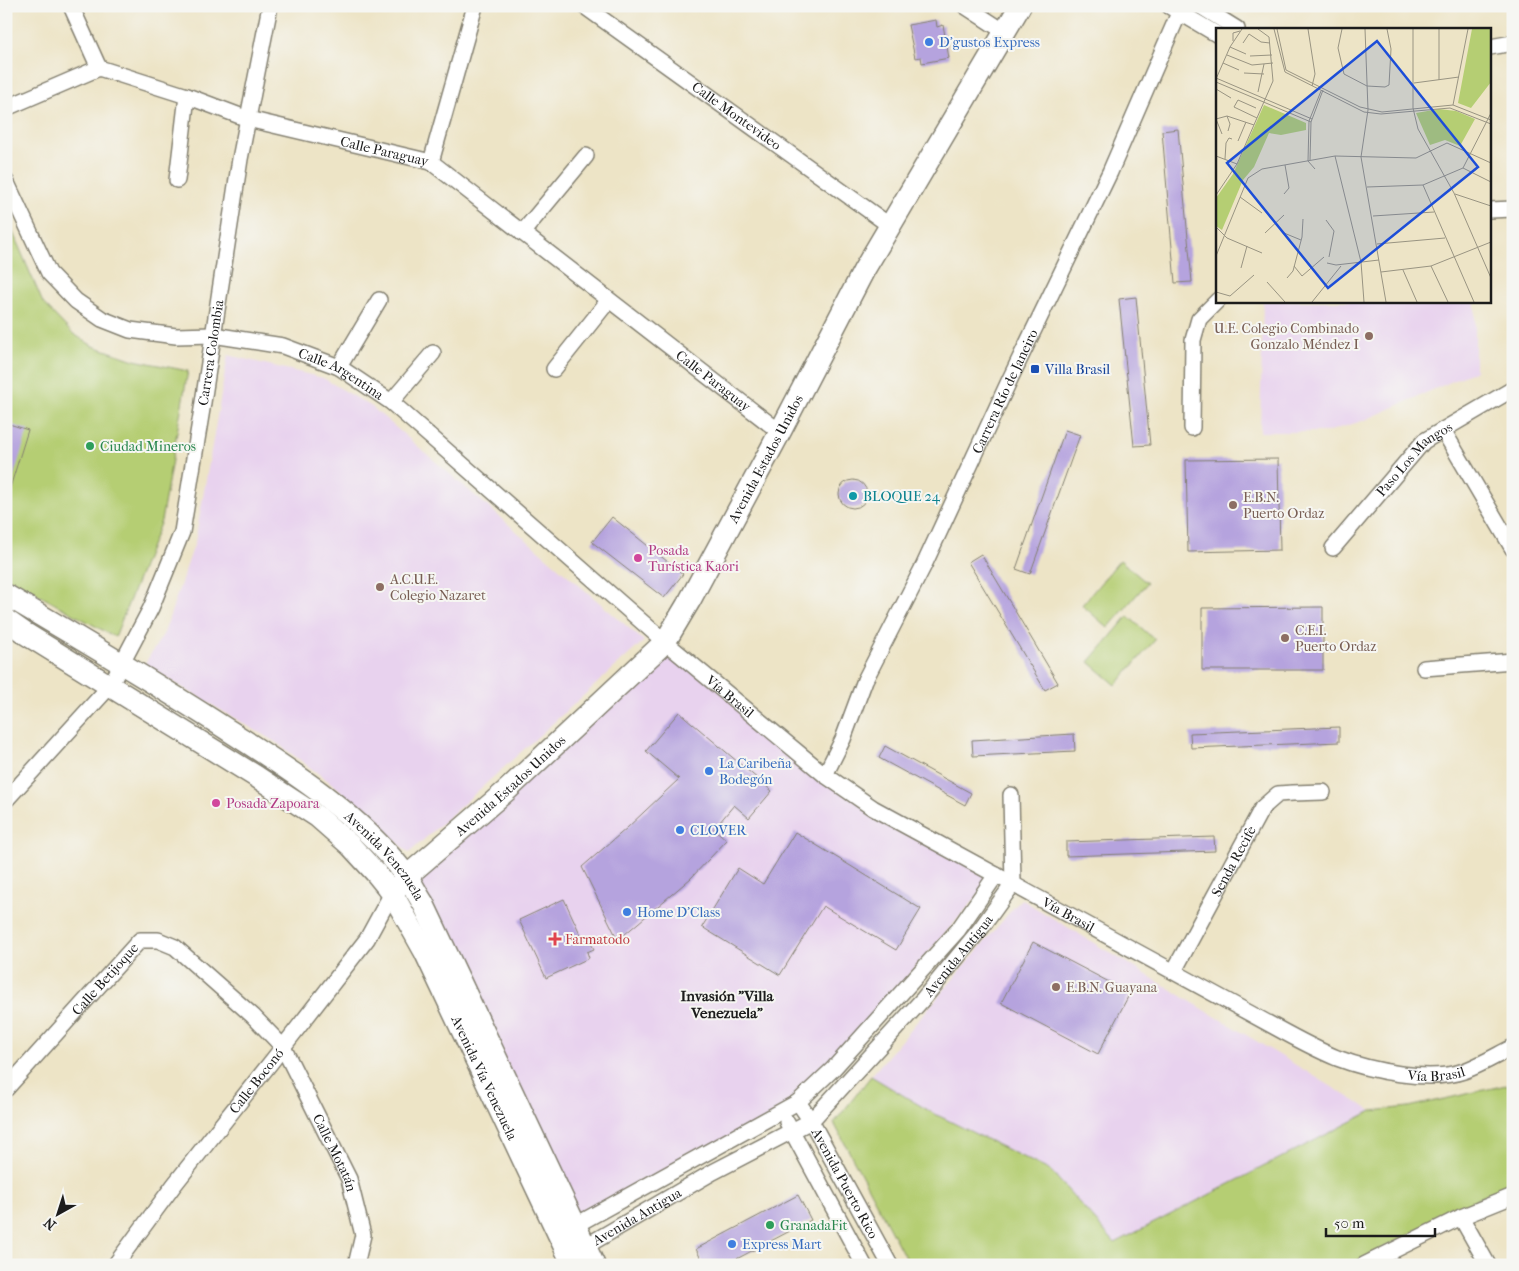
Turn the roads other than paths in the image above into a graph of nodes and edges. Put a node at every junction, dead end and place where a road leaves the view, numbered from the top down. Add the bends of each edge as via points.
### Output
1 (71, 6) edge
2 (270, 6) edge
3 (475, 6) edge
4 (584, 6) edge
5 (965, 6) edge
6 (1020, 6) edge
7 (1200, 6) edge
8 (1177, 8) edge
9 (1235, 28) edge
10 (1004, 32) junction
11 (1216, 34) edge
12 (1513, 43) edge
13 (1492, 47) edge
14 (99, 68) junction
15 (187, 96) junction
16 (6, 108) edge
17 (248, 119) junction
18 (586, 156) dead end
19 (431, 162) junction
20 (177, 180) dead end
21 (6, 181) edge
22 (1513, 209) edge
23 (1492, 210) edge
24 (889, 226) junction
25 (522, 233) junction
26 (379, 300) dead end
27 (609, 300) junction
28 (1216, 302) edge
29 (213, 335) junction
30 (432, 353) dead end
31 (339, 367) junction
32 (554, 368) dead end
33 (1513, 389) edge
34 (391, 402) junction
35 (1192, 428) dead end
36 (1443, 430) junction
37 (780, 432) junction
38 (1333, 548) dead end
39 (1513, 549) edge
40 (6, 595) edge
41 (6, 620) edge
42 (665, 642) junction
43 (1513, 661) edge
44 (121, 664) junction
45 (1424, 668) dead end
46 (110, 686) junction
47 (825, 775) junction
48 (1323, 792) dead end
49 (1011, 795) dead end
50 (6, 800) edge
51 (996, 875) junction
52 (407, 876) junction
53 (1013, 884) junction
54 (392, 893) junction
55 (1174, 971) junction
56 (1513, 1047) edge
57 (283, 1048) junction
58 (6, 1090) edge
59 (798, 1102) junction
60 (781, 1112) junction
61 (811, 1121) junction
62 (793, 1131) junction
63 (1513, 1196) edge
64 (1461, 1216) junction
65 (576, 1225) junction
66 (563, 1243) junction
67 (590, 1255) edge
68 (116, 1265) edge
69 (356, 1265) edge
70 (573, 1265) edge
71 (864, 1265) edge
72 (890, 1265) edge
73 (1364, 1265) edge
74 (1488, 1265) edge

1 - 14 street
2 - 17 street, Carrera Colombia
3 - 19 street
4 - 24 street, Calle Montevideo
5 - 10 street
6 - 10 street, Avenida Estados Unidos
7 - 9 street
8 - 11 street
8 - 47 street, Carrera Río de Janeiro via 1110,172 924,565 865,680 843,739
10 - 24 street, Avenida Estados Unidos
12 - 13 street
14 - 15 street, Calle Paraguay
14 - 16 street
15 - 17 street, Calle Paraguay
15 - 20 street
17 - 19 street, Calle Paraguay
17 - 29 street, Carrera Colombia
18 - 25 street
19 - 25 street, Calle Paraguay
21 - 29 street, Calle Argentina via 50,273 76,300 102,319 130,330 176,336
22 - 23 street
24 - 37 street, Avenida Estados Unidos
25 - 27 street, Calle Paraguay
26 - 31 street
27 - 32 street
27 - 37 street, Calle Paraguay
28 - 35 street via 1199,319 1193,340
29 - 31 street, Calle Argentina via 283,346
29 - 44 street, Carrera Colombia via 182,532 151,608
30 - 34 street
31 - 34 street, Calle Argentina
33 - 36 street, Paso Los Mangos
34 - 42 street, Calle Argentina
36 - 38 street, Paso Los Mangos via 1424,441
36 - 39 street
37 - 42 street, Avenida Estados Unidos
40 - 44 street, Avenida Venezuela
41 - 46 street, Avenida Venezuela
42 - 47 street, Vía Brasil
42 - 52 street, Avenida Estados Unidos via 506,791
43 - 45 street
44 - 46 street, Carrera Colombia
44 - 52 street, Avenida Venezuela via 272,758 335,804
46 - 50 street, Carrera Colombia
46 - 54 street, Avenida Venezuela via 318,817 351,846
47 - 51 street, Vía Brasil via 873,808
48 - 55 street, Senda Recife via 1278,794 1262,808
49 - 53 street
51 - 53 street, Vía Brasil
51 - 59 street, Avenida Antigua via 958,930 833,1069
52 - 54 street, Avenida Estados Unidos
52 - 65 street, Avenida Venezuela via 423,903
53 - 55 street, Vía Brasil
53 - 61 street, Avenida Antigua via 923,999
54 - 57 street, Calle Boconó via 367,939
54 - 66 street, Avenida Vía Venezuela via 425,952
55 - 56 street, Vía Brasil via 1313,1047 1375,1069 1436,1077 1464,1071
57 - 58 street, Calle Betijoque via 175,947 158,940 140,940
57 - 68 street, Calle Boconó via 174,1185
57 - 69 street, Calle Motatán via 349,1179 363,1235
59 - 60 street, Avenida Antigua
59 - 61 street, Avenida Puerto Rico
60 - 62 street, Avenida Puerto Rico
60 - 65 street, Avenida Antigua
61 - 62 street, Avenida Antigua
61 - 72 street, Avenida Puerto Rico
62 - 67 street, Avenida Antigua via 713,1172
62 - 71 street, Avenida Puerto Rico
63 - 64 street
64 - 73 street
64 - 74 street
65 - 66 street, Avenida Antigua
65 - 67 street, Avenida Venezuela
66 - 67 street, Avenida Antigua
66 - 70 street, Avenida Vía Venezuela

